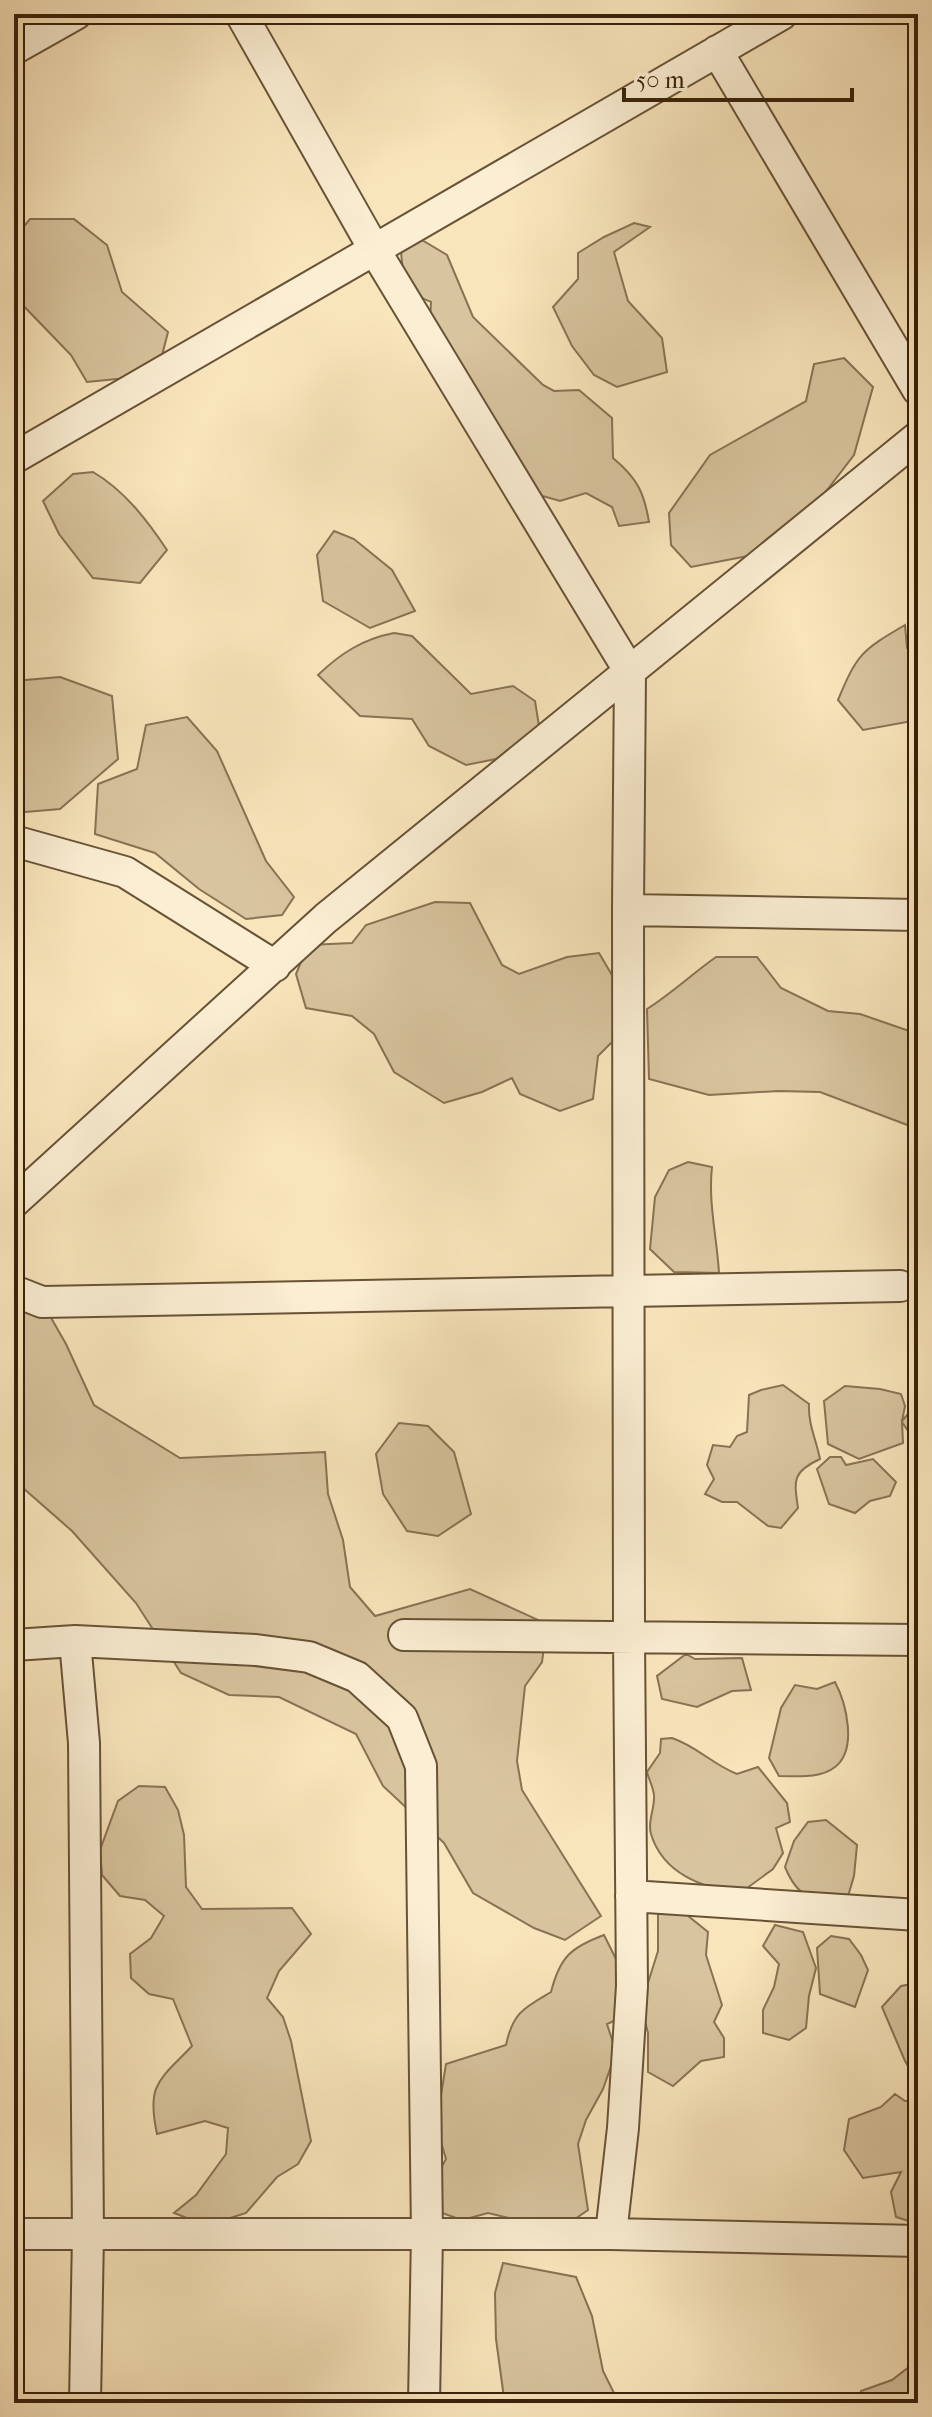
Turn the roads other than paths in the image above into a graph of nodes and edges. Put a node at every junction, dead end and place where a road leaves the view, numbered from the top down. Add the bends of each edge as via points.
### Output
1 (76, 14) edge
2 (241, 14) edge
3 (782, 14) edge
4 (14, 49) edge
5 (717, 51) junction
6 (374, 249) junction
7 (918, 390) edge
8 (918, 437) edge
9 (14, 458) edge
10 (630, 672) junction
11 (14, 841) edge
12 (628, 910) junction
13 (918, 915) edge
14 (275, 966) junction
15 (14, 1202) edge
16 (900, 1286) dead end
17 (14, 1291) edge
18 (629, 1291) junction
19 (404, 1635) dead end
20 (629, 1639) junction
21 (918, 1640) edge
22 (75, 1641) junction
23 (14, 1645) edge
24 (631, 1896) junction
25 (918, 1915) edge
26 (14, 2234) edge
27 (88, 2234) junction
28 (427, 2234) junction
29 (611, 2234) junction
30 (918, 2241) edge
31 (85, 2403) edge
32 (424, 2403) edge

1 - 4 street
2 - 6 street
3 - 5 street
5 - 6 street
5 - 7 street
6 - 9 street
6 - 10 street
8 - 10 street
10 - 12 street
10 - 14 street via 326,918
11 - 14 street via 125,872
12 - 13 street
12 - 18 street
14 - 15 street
16 - 18 street
17 - 18 street via 42,1302
18 - 20 street
19 - 20 street
20 - 21 street
20 - 24 street
22 - 23 street
22 - 27 street via 84,1743
22 - 28 street via 309,1657 357,1677 402,1718 421,1766
24 - 25 street
24 - 29 street via 632,1986
26 - 27 street
27 - 28 street
27 - 31 street
28 - 29 street
28 - 32 street
29 - 30 street

